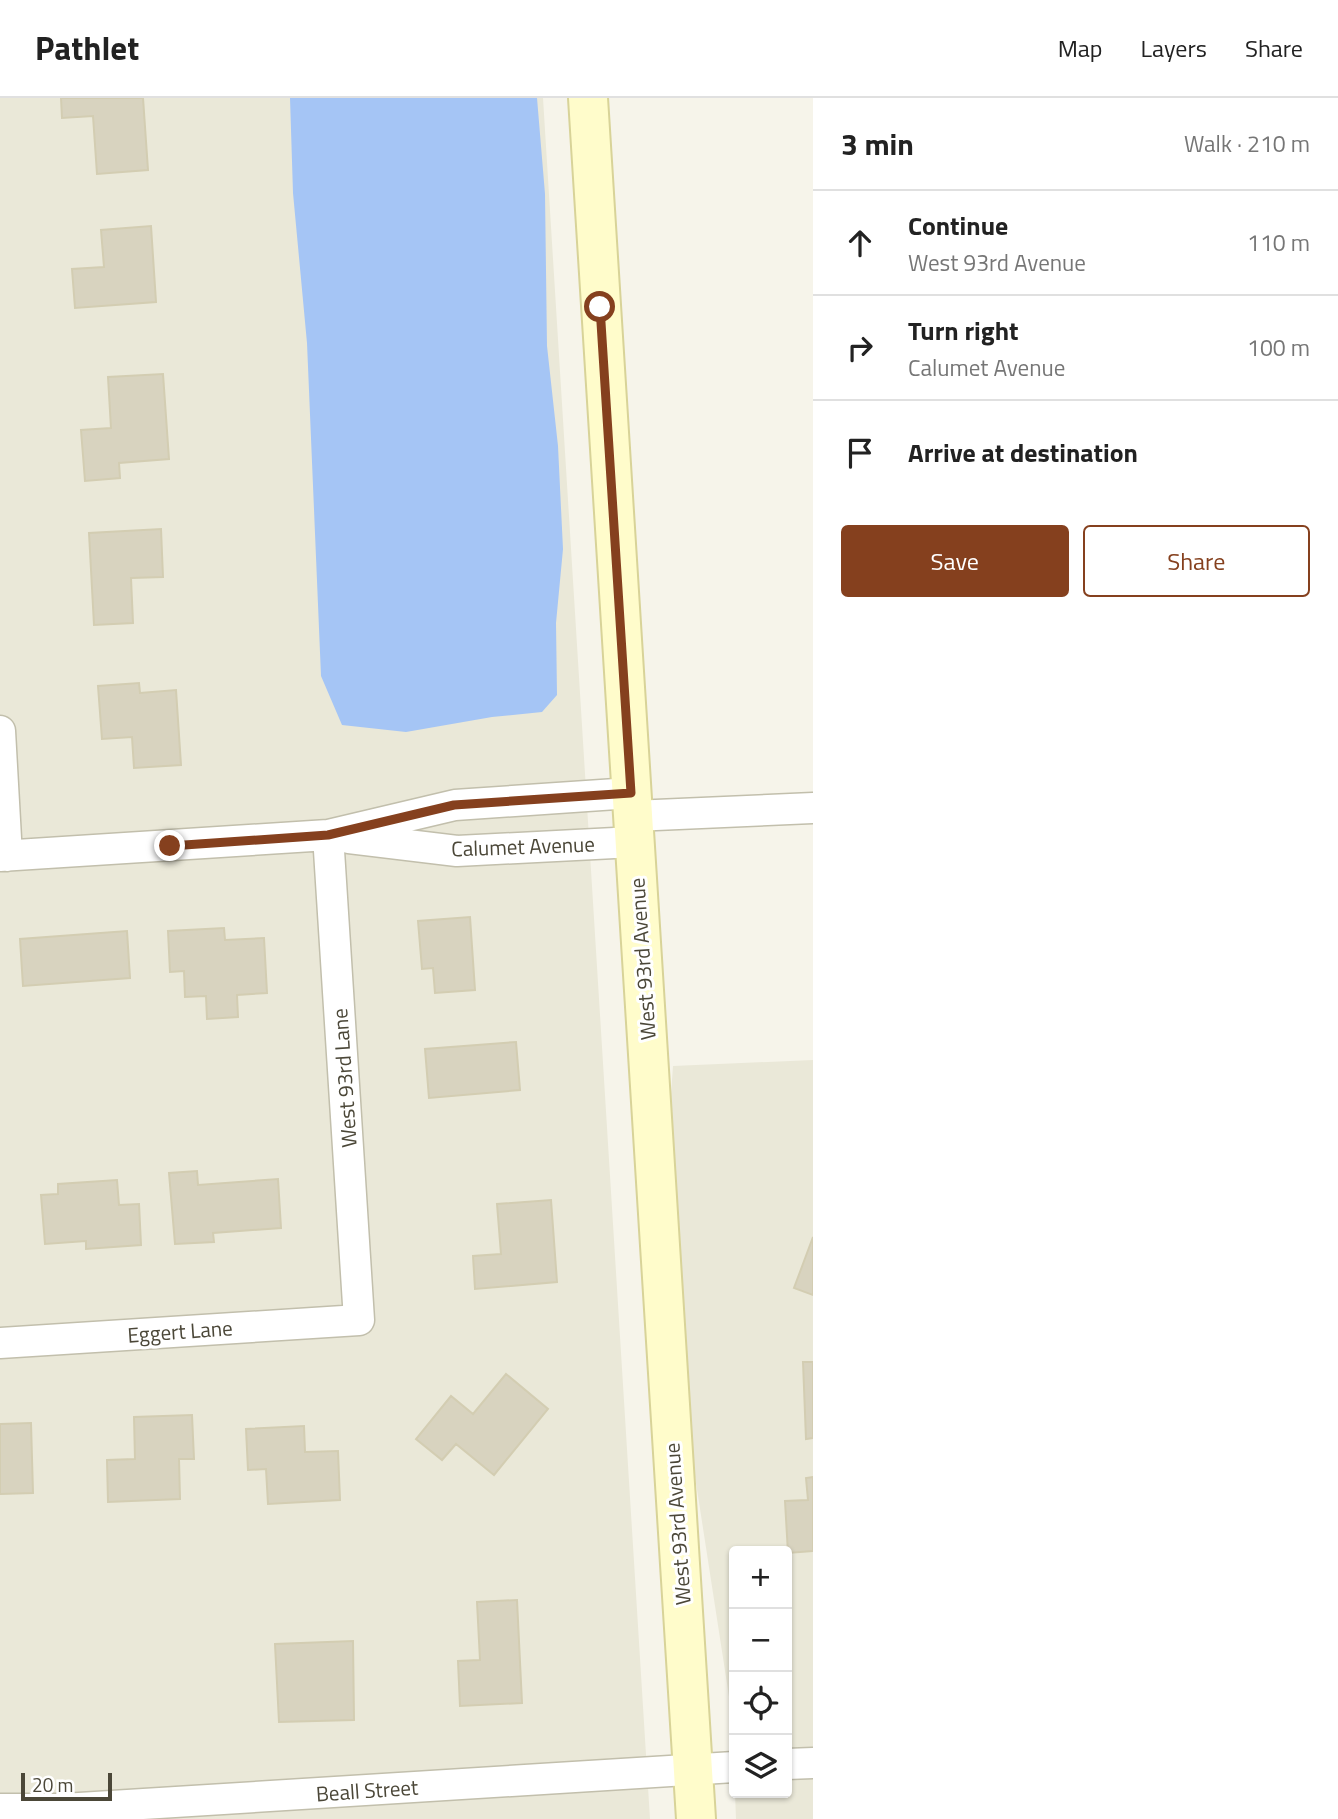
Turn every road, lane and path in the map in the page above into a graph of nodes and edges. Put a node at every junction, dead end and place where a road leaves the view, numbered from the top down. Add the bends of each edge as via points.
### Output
1 (588, 98) edge
2 (0, 731) edge
3 (813, 808) edge
4 (632, 817) junction
5 (328, 835) junction
6 (4, 856) edge
7 (359, 1320) joint
8 (0, 1343) edge
9 (813, 1763) edge
10 (792, 1764) edge
11 (729, 1767) edge
12 (693, 1770) junction
13 (0, 1809) edge
14 (696, 1819) edge

1 - 4 street, West 93rd Avenue
2 - 6 street
3 - 4 street, Calumet Avenue
4 - 5 street, Calumet Avenue via 454,805
4 - 5 street, Calumet Avenue via 457,851
4 - 12 street, West 93rd Avenue
5 - 6 street, Calumet Avenue
5 - 7 street, West 93rd Lane
7 - 8 street, Eggert Lane
9 - 10 street
11 - 12 street, Beall Street
12 - 13 street, Beall Street via 63,1810
12 - 14 street, West 93rd Avenue

